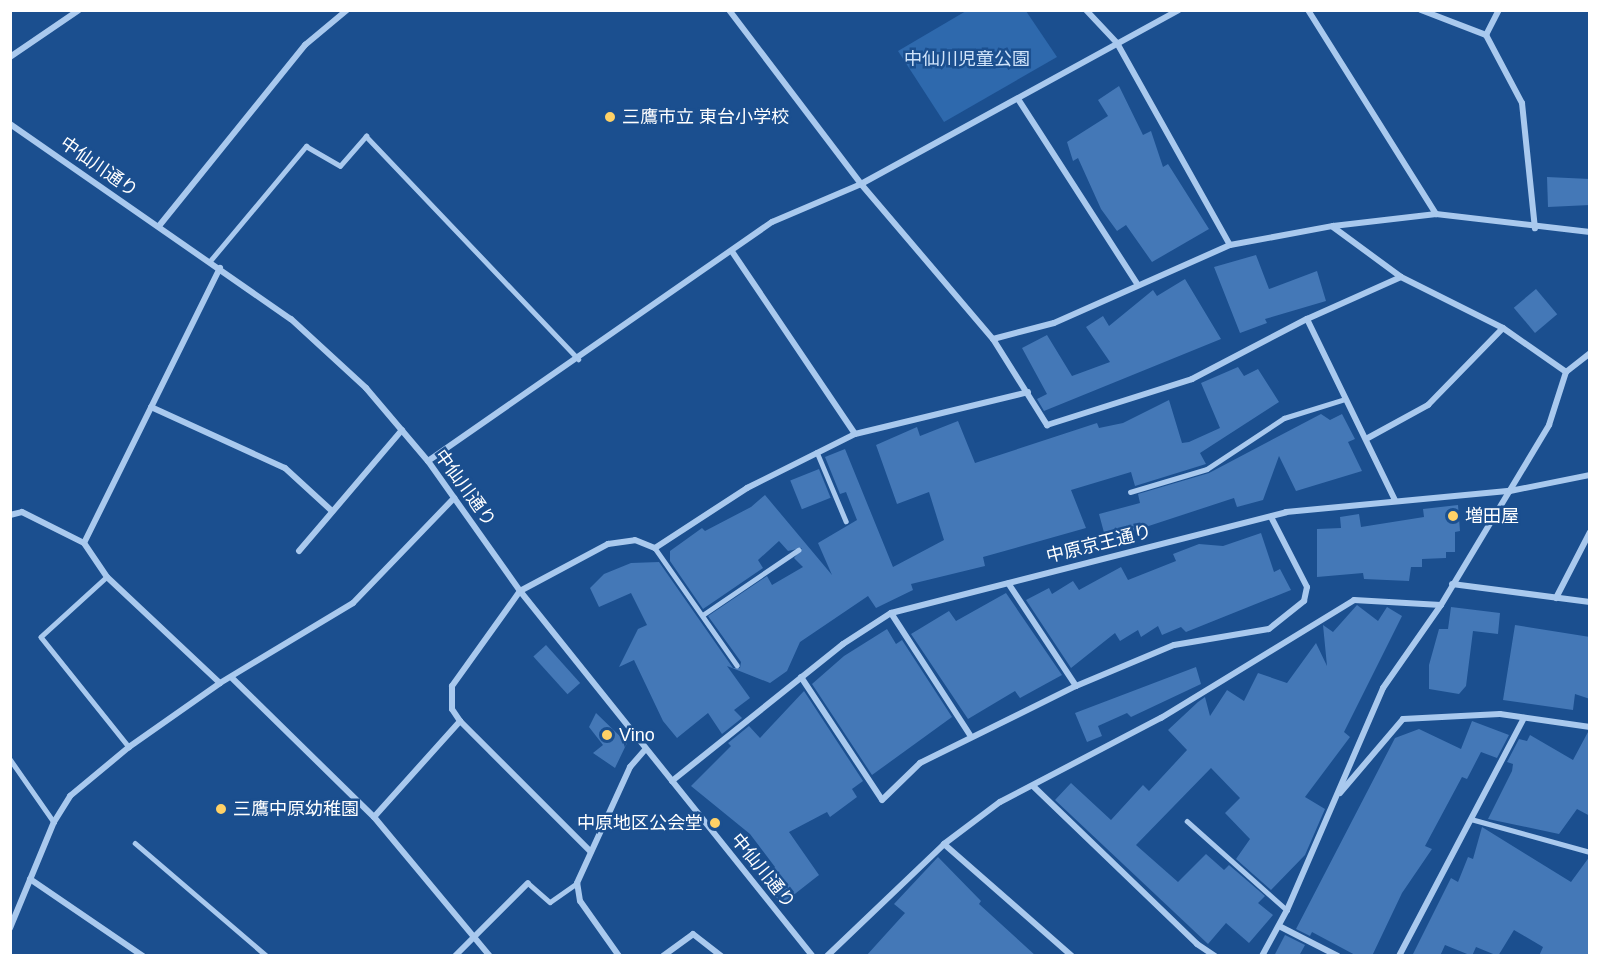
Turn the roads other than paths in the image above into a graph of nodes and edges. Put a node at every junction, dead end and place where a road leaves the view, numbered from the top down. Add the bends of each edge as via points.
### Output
1 (79, 10) edge
2 (347, 10) edge
3 (729, 10) edge
4 (1086, 10) edge
5 (1179, 10) edge
6 (1308, 10) edge
7 (1421, 10) edge
8 (1499, 10) edge
9 (1486, 35) junction
10 (1117, 43) junction
11 (10, 57) edge
12 (1018, 99) junction
13 (10, 124) edge
14 (861, 184) junction
15 (1436, 214) junction
16 (159, 226) junction
17 (1333, 226) junction
18 (1535, 228) junction
19 (1590, 232) edge
20 (1230, 245) junction
21 (733, 253) junction
22 (210, 261) junction
23 (220, 268) junction
24 (1401, 277) junction
25 (1137, 284) junction
26 (1307, 319) junction
27 (1503, 328) junction
28 (993, 339) junction
29 (1590, 353) edge
30 (578, 359) junction
31 (1566, 372) junction
32 (1028, 392) junction
33 (1345, 399) junction
34 (151, 407) junction
35 (402, 430) junction
36 (855, 434) junction
37 (1366, 439) junction
38 (817, 452) junction
39 (428, 461) junction
40 (1590, 475) edge
41 (1510, 491) junction
42 (1130, 492) dead end
43 (454, 498) junction
44 (1395, 500) junction
45 (332, 511) junction
46 (10, 515) edge
47 (1271, 517) junction
48 (846, 521) dead end
49 (1590, 532) edge
50 (84, 543) junction
51 (655, 548) junction
52 (798, 550) dead end
53 (299, 551) dead end
54 (107, 577) junction
55 (1008, 583) junction
56 (1452, 584) junction
57 (519, 591) junction
58 (1556, 598) junction
59 (1590, 602) edge
60 (1441, 605) junction
61 (891, 613) junction
62 (704, 614) junction
63 (737, 665) dead end
64 (801, 677) junction
65 (232, 678) junction
66 (220, 683) junction
67 (1076, 686) junction
68 (1524, 718) junction
69 (460, 722) junction
70 (1590, 727) edge
71 (970, 735) junction
72 (129, 747) junction
73 (645, 750) junction
74 (10, 759) edge
75 (672, 781) junction
76 (1033, 786) junction
77 (1338, 796) junction
78 (374, 817) junction
79 (1471, 819) junction
80 (1187, 821) dead end
81 (54, 822) junction
82 (135, 843) dead end
83 (944, 844) junction
84 (590, 851) junction
85 (1590, 852) edge
86 (30, 879) junction
87 (528, 883) joint
88 (577, 884) junction
89 (1287, 910) junction
90 (1279, 926) junction
91 (10, 928) edge
92 (474, 937) junction
93 (143, 956) edge
94 (267, 956) edge
95 (455, 956) edge
96 (490, 956) edge
97 (619, 956) edge
98 (663, 956) edge
99 (721, 956) edge
100 (812, 956) edge
101 (827, 956) edge
102 (1071, 956) edge
103 (1215, 956) edge
104 (1262, 956) edge
105 (1338, 956) edge
106 (1399, 956) edge

1 - 11 street
2 - 16 street via 305,45
3 - 14 street
4 - 10 street
5 - 10 street
6 - 15 street
7 - 9 street
8 - 9 street
9 - 18 street via 1522,103
10 - 12 street
10 - 20 street
12 - 14 street
12 - 25 street
13 - 16 street, 中仙川通り
14 - 21 street via 772,222
14 - 28 street
15 - 17 street
15 - 18 street
16 - 22 street, 中仙川通り
17 - 20 street
17 - 24 street
18 - 19 street
20 - 25 street
21 - 30 street
21 - 36 street
22 - 23 street, 中仙川通り
22 - 30 lane via 306,146 340,166 366,136
23 - 34 street
23 - 35 street, 中仙川通り via 339,359
24 - 26 street
24 - 27 street
25 - 28 street via 1054,323
26 - 32 street via 1192,379 1047,425
26 - 33 street
27 - 31 street
27 - 37 street via 1428,405
28 - 32 street
29 - 31 street
30 - 39 street
31 - 41 street via 1549,425
32 - 36 street
33 - 37 street
33 - 42 lane via 1284,418 1207,469
34 - 45 street via 285,468
34 - 50 street
35 - 39 street, 中仙川通り
35 - 45 street
36 - 38 street
37 - 44 street
38 - 48 lane
38 - 51 street via 747,488
39 - 43 street, 中仙川通り
40 - 41 street, 中原京王通り
41 - 44 street, 中原京王通り
41 - 56 street
43 - 57 street, 中仙川通り
43 - 65 street via 353,603
44 - 47 street, 中原京王通り
45 - 53 street
46 - 50 street via 22,512
47 - 55 street, 中原京王通り
47 - 67 street via 1307,587 1304,601 1269,629 1174,645
49 - 58 street
50 - 54 street via 92,562
51 - 57 street via 635,540 608,544
51 - 62 lane
52 - 62 lane
54 - 66 street
54 - 72 lane via 41,637
55 - 61 street, 中原京王通り
55 - 67 street
56 - 58 street
56 - 60 street
57 - 69 street via 452,686 452,708
57 - 73 street, 中仙川通り
58 - 59 street
60 - 76 street via 1354,600 1161,718
60 - 77 street via 1383,688
61 - 64 street, 中原京王通り
61 - 71 street
62 - 63 lane
64 - 71 street via 882,800 920,763
64 - 75 street, 中原京王通り
65 - 66 street
65 - 78 street
66 - 72 street
67 - 71 street
68 - 70 street
68 - 77 street via 1454,713 1403,719
68 - 79 street
69 - 78 street
69 - 84 street
72 - 81 street via 70,796
73 - 75 street, 中仙川通り
73 - 84 street via 630,767
74 - 81 lane
75 - 100 street, 中仙川通り
76 - 83 street via 1000,802
76 - 103 street via 1197,945
77 - 89 street
78 - 92 street
79 - 85 lane
79 - 106 street
80 - 89 lane
81 - 86 street
82 - 94 lane
83 - 101 street
83 - 102 street
84 - 88 street
86 - 91 street
86 - 93 street
87 - 88 lane via 550,902
87 - 92 street
88 - 97 street via 580,901
89 - 90 street
90 - 104 street
90 - 105 street
92 - 95 street
92 - 96 street
98 - 99 street via 693,934

